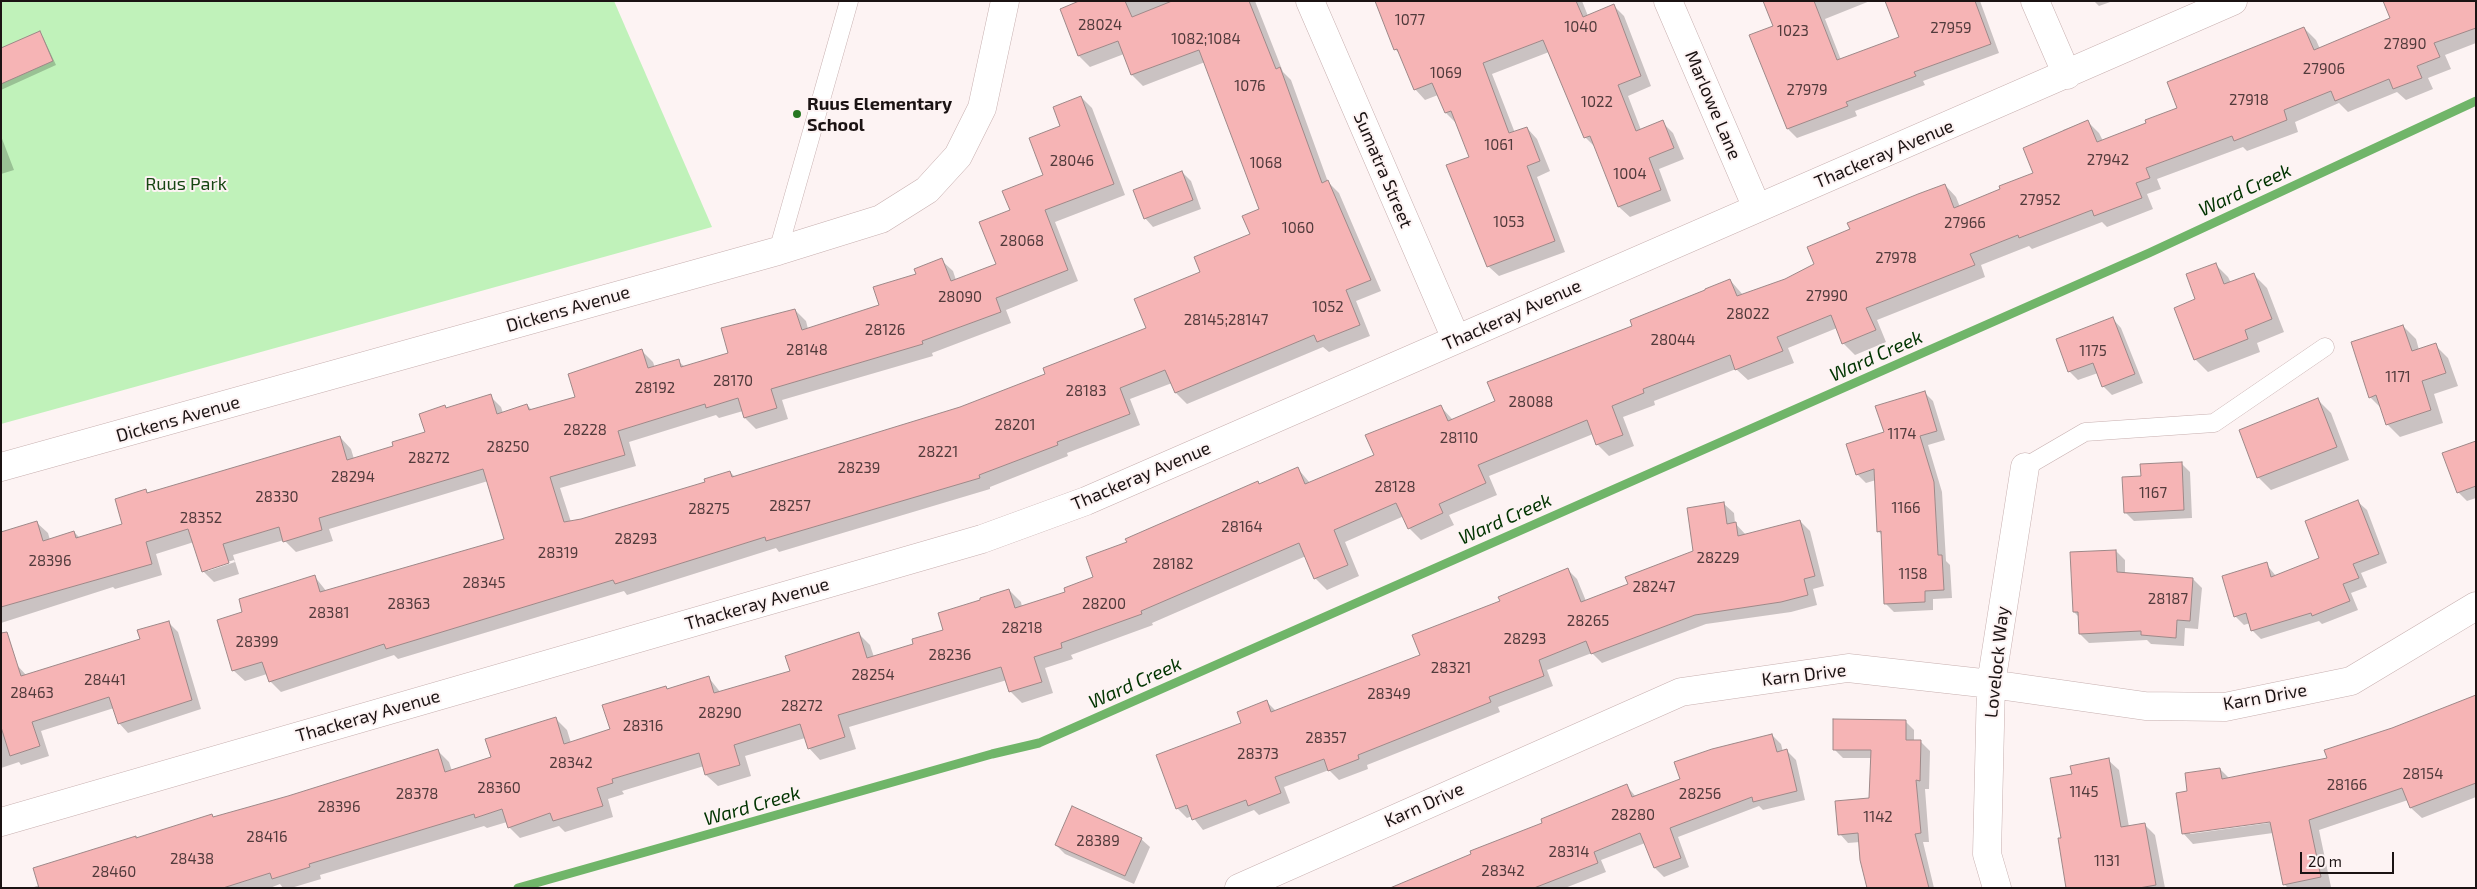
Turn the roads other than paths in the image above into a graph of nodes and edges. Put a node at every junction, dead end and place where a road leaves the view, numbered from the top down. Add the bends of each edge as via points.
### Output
1 (849, 1) edge
2 (1005, 1) edge
3 (1310, 1) edge
4 (1668, 1) edge
5 (2035, 1) edge
6 (2234, 1) edge
7 (2067, 75) junction
8 (1757, 208) junction
9 (778, 251) junction
10 (1456, 340) junction
11 (2325, 347) dead end
12 (2025, 467) joint
13 (1, 468) edge
14 (2476, 606) edge
15 (1991, 684) junction
16 (1, 822) edge
17 (1239, 888) edge
18 (1997, 888) edge

1 - 9 lane
2 - 9 street, Dickens Avenue via 982,108 958,156 927,190 881,218
3 - 10 street, Sumatra Street
4 - 8 street, Marlowe Lane
5 - 7 street
6 - 7 street, Thackeray Avenue
7 - 8 street, Thackeray Avenue
8 - 10 street, Thackeray Avenue
9 - 13 street, Dickens Avenue
10 - 16 street, Thackeray Avenue via 1086,501 982,539
11 - 12 lane via 2214,423 2086,432
12 - 15 street, Lovelock Way
14 - 15 street, Karn Drive via 2351,681 2225,707 2145,706
15 - 17 street, Karn Drive via 1848,668 1681,692
15 - 18 street, Lovelock Way via 1987,854

